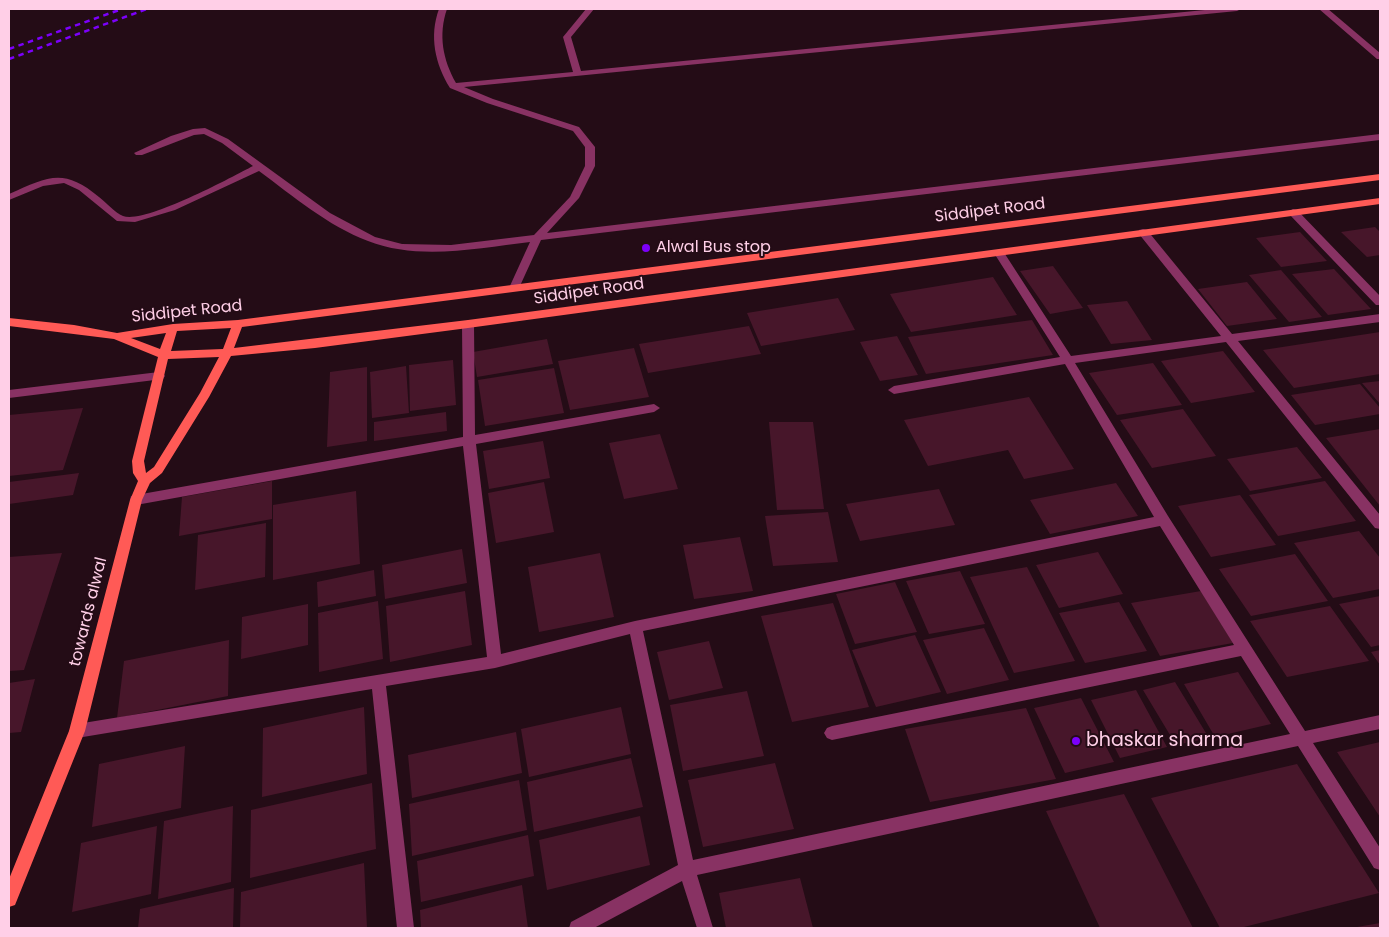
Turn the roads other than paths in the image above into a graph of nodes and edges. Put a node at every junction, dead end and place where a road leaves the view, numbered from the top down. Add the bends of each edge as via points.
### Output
1 (443, 9) edge
2 (590, 9) edge
3 (1237, 9) edge
4 (1323, 9) edge
5 (1380, 57) edge
6 (578, 74) junction
7 (453, 86) junction
8 (1380, 137) edge
9 (139, 153) dead end
10 (261, 166) junction
11 (1380, 178) edge
12 (9, 198) edge
13 (1380, 201) edge
14 (1293, 212) junction
15 (1143, 232) junction
16 (537, 238) junction
17 (998, 253) junction
18 (514, 288) junction
19 (1380, 302) edge
20 (1380, 318) edge
21 (9, 322) edge
22 (238, 324) junction
23 (468, 324) junction
24 (173, 328) junction
25 (116, 336) junction
26 (1229, 339) junction
27 (227, 353) junction
28 (163, 355) junction
29 (1068, 360) junction
30 (159, 376) junction
31 (894, 390) dead end
32 (9, 394) edge
33 (654, 408) dead end
34 (469, 441) junction
35 (145, 480) junction
36 (136, 500) junction
37 (1163, 520) junction
38 (1380, 524) edge
39 (635, 627) junction
40 (1245, 649) junction
41 (495, 662) junction
42 (378, 681) junction
43 (1380, 722) edge
44 (77, 730) junction
45 (832, 733) dead end
46 (1303, 739) junction
47 (1380, 862) edge
48 (687, 869) junction
49 (9, 899) edge
50 (406, 928) edge
51 (577, 928) edge
52 (706, 928) edge

1 - 7 street via 437,21 440,55
2 - 6 street via 567,37
3 - 6 street
4 - 5 street
6 - 7 street
7 - 16 street via 576,129 590,147 590,166 574,198
8 - 16 street
9 - 10 street via 174,138 205,131 215,134
10 - 12 street via 158,214 131,221 121,219 73,182 46,183
10 - 16 street via 326,215 371,239 402,247 451,248
11 - 18 main road, Siddipet Road
13 - 14 main road, Siddipet Road
14 - 15 main road, Siddipet Road
14 - 19 street
15 - 17 main road, Siddipet Road
15 - 26 street
16 - 18 street
17 - 23 main road, Siddipet Road
17 - 29 street
18 - 22 main road, Siddipet Road
20 - 26 street
21 - 25 main road
22 - 24 main road, Siddipet Road
22 - 27 main road
23 - 27 main road, Siddipet Road
23 - 34 street
24 - 25 main road, Siddipet Road
24 - 28 main road
25 - 28 main road, Siddipet Road
26 - 29 street
26 - 38 street
27 - 28 main road, Siddipet Road
27 - 35 main road via 158,470
28 - 30 main road
29 - 31 street
29 - 37 street
30 - 32 street
30 - 35 main road via 138,461 139,472
33 - 34 street
34 - 36 street
34 - 41 street
35 - 36 main road, towards alwal
36 - 44 main road, towards alwal
37 - 39 street
37 - 40 street
39 - 41 street
39 - 48 street
40 - 45 street
40 - 46 street
41 - 42 street
42 - 44 street
42 - 50 street
43 - 46 street
44 - 49 main road, towards alwal
46 - 47 street
46 - 48 street
48 - 51 street
48 - 52 street

